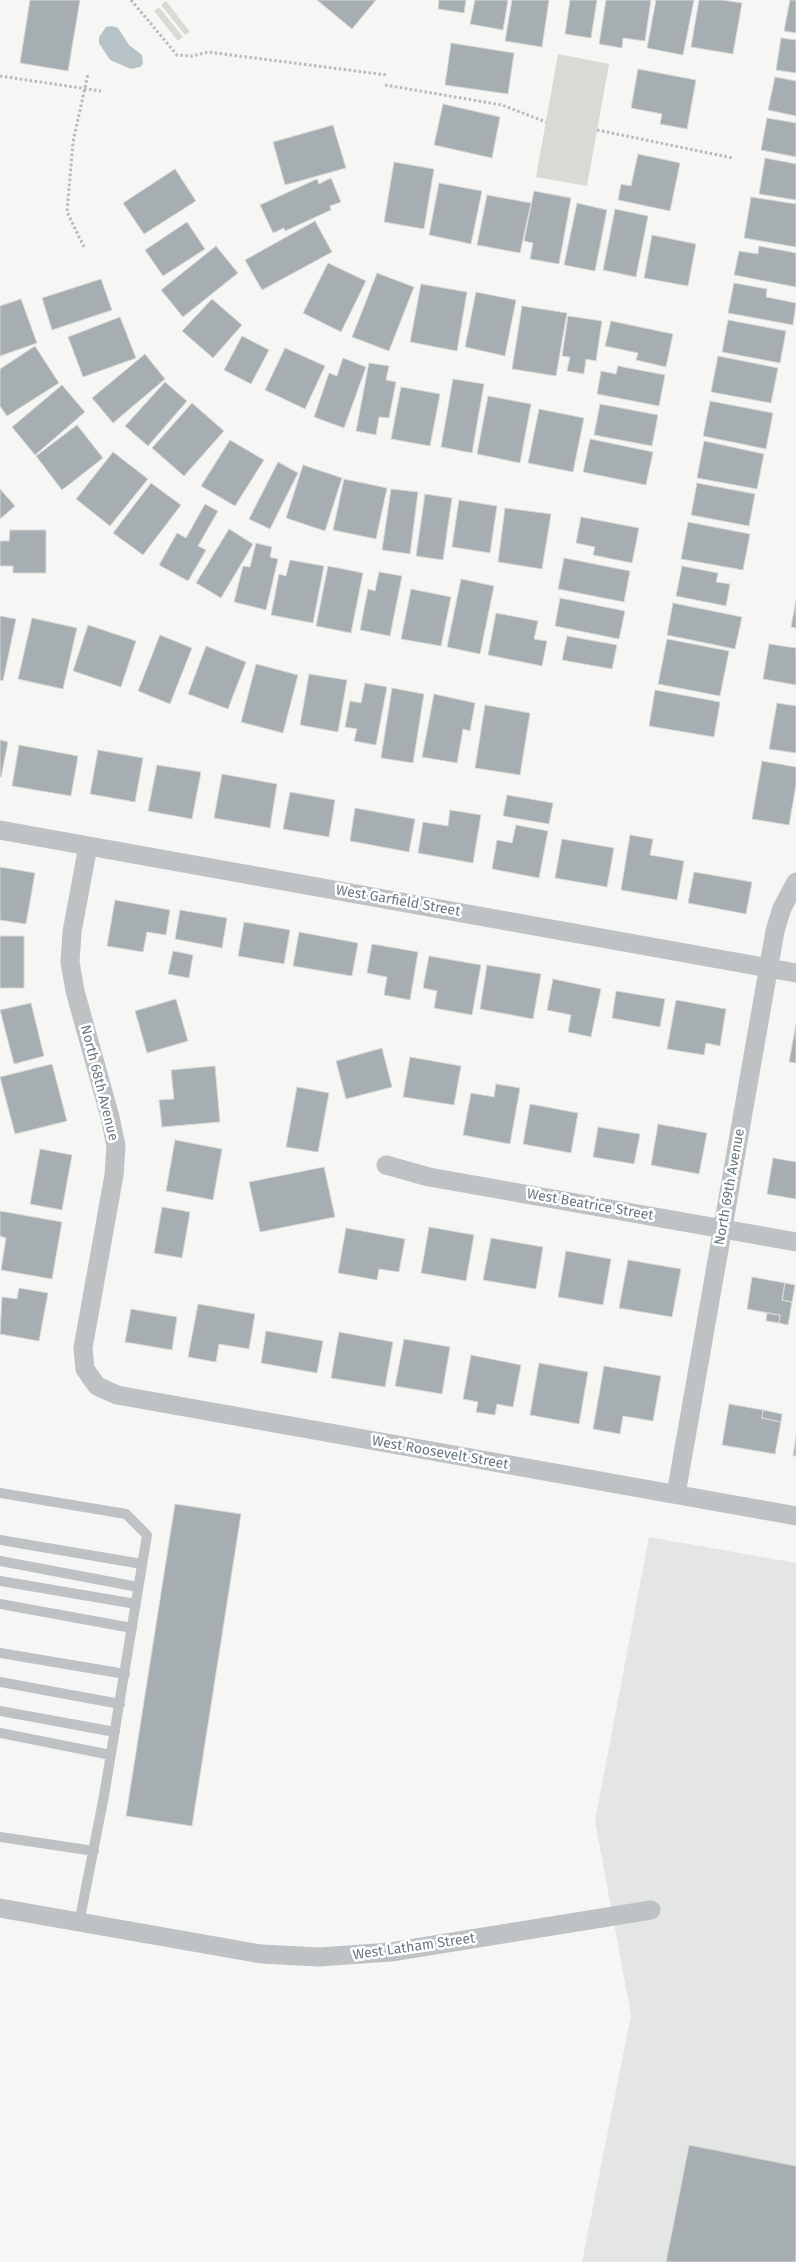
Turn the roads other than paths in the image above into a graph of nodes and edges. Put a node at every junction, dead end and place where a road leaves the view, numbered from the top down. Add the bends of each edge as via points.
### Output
1 (0, 830) edge
2 (88, 846) junction
3 (796, 882) edge
4 (769, 968) junction
5 (796, 973) edge
6 (386, 1165) dead end
7 (723, 1229) junction
8 (796, 1242) edge
9 (90, 1378) joint
10 (0, 1493) edge
11 (676, 1494) junction
12 (796, 1516) edge
13 (0, 1540) edge
14 (0, 1561) edge
15 (142, 1564) junction
16 (0, 1581) edge
17 (138, 1586) junction
18 (0, 1604) edge
19 (136, 1604) junction
20 (132, 1628) junction
21 (0, 1653) edge
22 (125, 1674) junction
23 (0, 1682) edge
24 (120, 1704) junction
25 (0, 1711) edge
26 (115, 1732) junction
27 (0, 1733) edge
28 (111, 1755) junction
29 (0, 1836) edge
30 (94, 1851) junction
31 (0, 1908) edge
32 (651, 1910) dead end
33 (79, 1923) junction

1 - 2 street, West Garfield Street
2 - 4 street, West Garfield Street
2 - 9 street, North 68th Avenue via 72,932 70,962 116,1146 114,1175 83,1348 85,1369
3 - 4 street, North 69th Avenue via 778,919
4 - 5 street, West Garfield Street
4 - 7 street, North 69th Avenue
6 - 7 street, West Beatrice Street via 429,1177
7 - 8 street, West Beatrice Street
7 - 11 street, North 69th Avenue
9 - 11 street, West Roosevelt Street via 97,1386 117,1395
10 - 15 lane via 126,1514 147,1536
11 - 12 street, West Roosevelt Street
13 - 15 lane
14 - 17 lane
15 - 17 lane
16 - 19 lane
17 - 19 lane
18 - 20 lane
19 - 20 lane
20 - 22 lane
21 - 22 lane
22 - 24 lane
23 - 24 lane
24 - 26 lane
25 - 26 lane
26 - 28 lane
27 - 28 lane
28 - 30 lane
29 - 30 lane
30 - 33 lane
31 - 33 street, West Latham Street
32 - 33 street, West Latham Street via 391,1952 319,1957 260,1954

